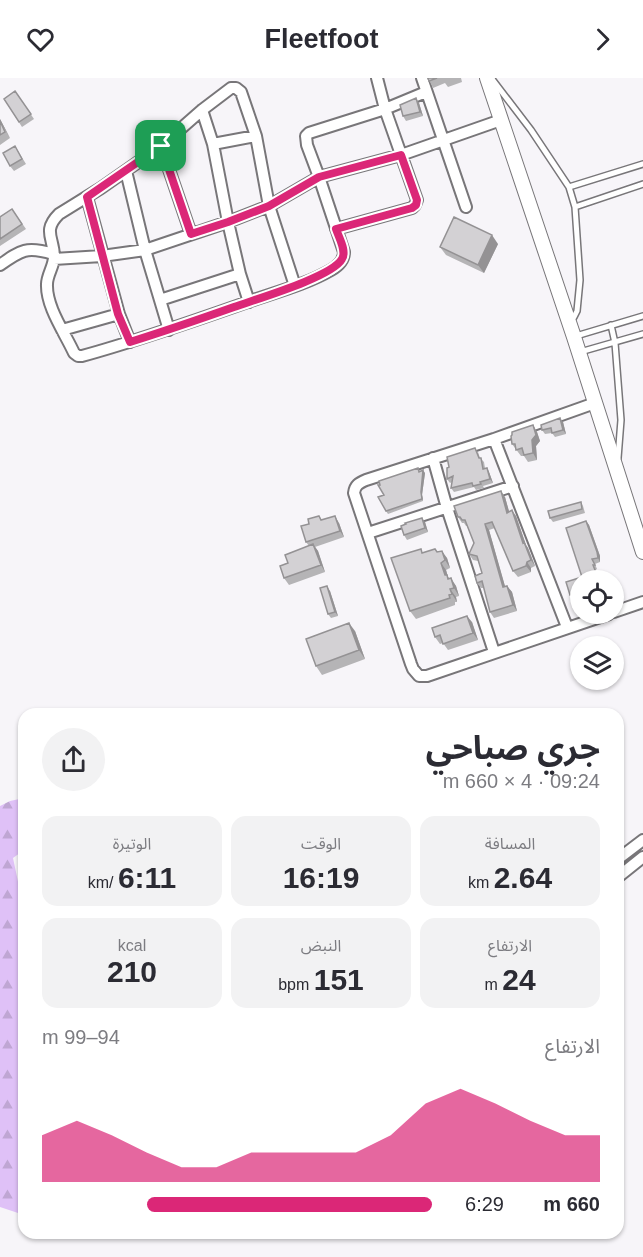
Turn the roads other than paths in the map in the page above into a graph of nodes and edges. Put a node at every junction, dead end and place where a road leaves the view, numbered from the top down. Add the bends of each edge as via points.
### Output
1 (377, 78) edge
2 (422, 78) edge
3 (487, 78) edge
4 (492, 78) edge
5 (426, 92) junction
6 (385, 109) junction
7 (202, 110) junction
8 (501, 120) junction
9 (256, 136) junction
10 (444, 140) junction
11 (213, 144) junction
12 (161, 146) junction
13 (401, 155) junction
14 (643, 164) edge
15 (126, 171) junction
16 (319, 177) junction
17 (643, 184) edge
18 (569, 187) junction
19 (87, 197) junction
20 (269, 206) junction
21 (466, 207) dead end
22 (574, 207) junction
23 (228, 222) junction
24 (336, 229) junction
25 (191, 234) junction
26 (145, 250) junction
27 (54, 256) junction
28 (102, 256) junction
29 (0, 266) edge
30 (240, 274) junction
31 (296, 286) junction
32 (160, 300) junction
33 (249, 302) junction
34 (118, 314) junction
35 (643, 316) edge
36 (569, 322) junction
37 (612, 325) junction
38 (62, 330) junction
39 (169, 330) junction
40 (643, 334) edge
41 (574, 337) junction
42 (130, 342) junction
43 (615, 343) junction
44 (579, 352) junction
45 (595, 403) junction
46 (494, 439) junction
47 (433, 458) junction
48 (616, 471) junction
49 (513, 486) junction
50 (447, 508) junction
51 (368, 533) junction
52 (643, 552) edge
53 (643, 603) edge
54 (624, 609) edge
55 (577, 624) edge
56 (567, 627) junction
57 (494, 652) junction
58 (643, 840) edge
59 (624, 854) edge
60 (643, 857) edge
61 (624, 872) edge

1 - 6 street
2 - 5 street
3 - 8 street
4 - 18 lane
5 - 6 street
5 - 10 street
6 - 13 street
6 - 16 street via 309,133 305,140
7 - 9 street via 236,88 241,92
7 - 11 street
7 - 12 street
8 - 10 street
8 - 36 street
9 - 11 street
9 - 20 street
10 - 13 street
10 - 21 street
11 - 23 street
12 - 15 street
12 - 25 street
13 - 16 street
13 - 24 street via 416,205
14 - 18 lane
15 - 19 street
15 - 26 street
16 - 20 street
16 - 24 street
17 - 22 lane
18 - 22 lane
19 - 27 street via 53,220 49,228
19 - 28 street
20 - 23 street
20 - 31 street
22 - 36 lane via 580,280 577,311
23 - 25 street
23 - 30 street
24 - 31 street via 344,252 341,262
25 - 26 street
26 - 28 street
26 - 32 street
27 - 28 street
27 - 29 street via 27,250
27 - 38 street via 46,287
28 - 34 street
30 - 32 street
30 - 33 street
31 - 33 street
32 - 39 street
33 - 39 street
34 - 38 street
34 - 42 street
35 - 37 lane
36 - 41 street
37 - 41 lane
37 - 43 lane
38 - 42 street via 78,356
39 - 42 street
40 - 43 lane
41 - 44 street
43 - 44 lane
43 - 48 lane via 621,420
44 - 45 street
45 - 46 street
45 - 48 street
46 - 47 street
46 - 49 street
47 - 50 street
47 - 51 street via 357,485 354,493
48 - 52 street
49 - 50 street
49 - 56 street
50 - 51 street
50 - 57 street
51 - 57 street via 411,664 419,676
53 - 54 street
55 - 56 street
56 - 57 street
58 - 59 street
60 - 61 street

